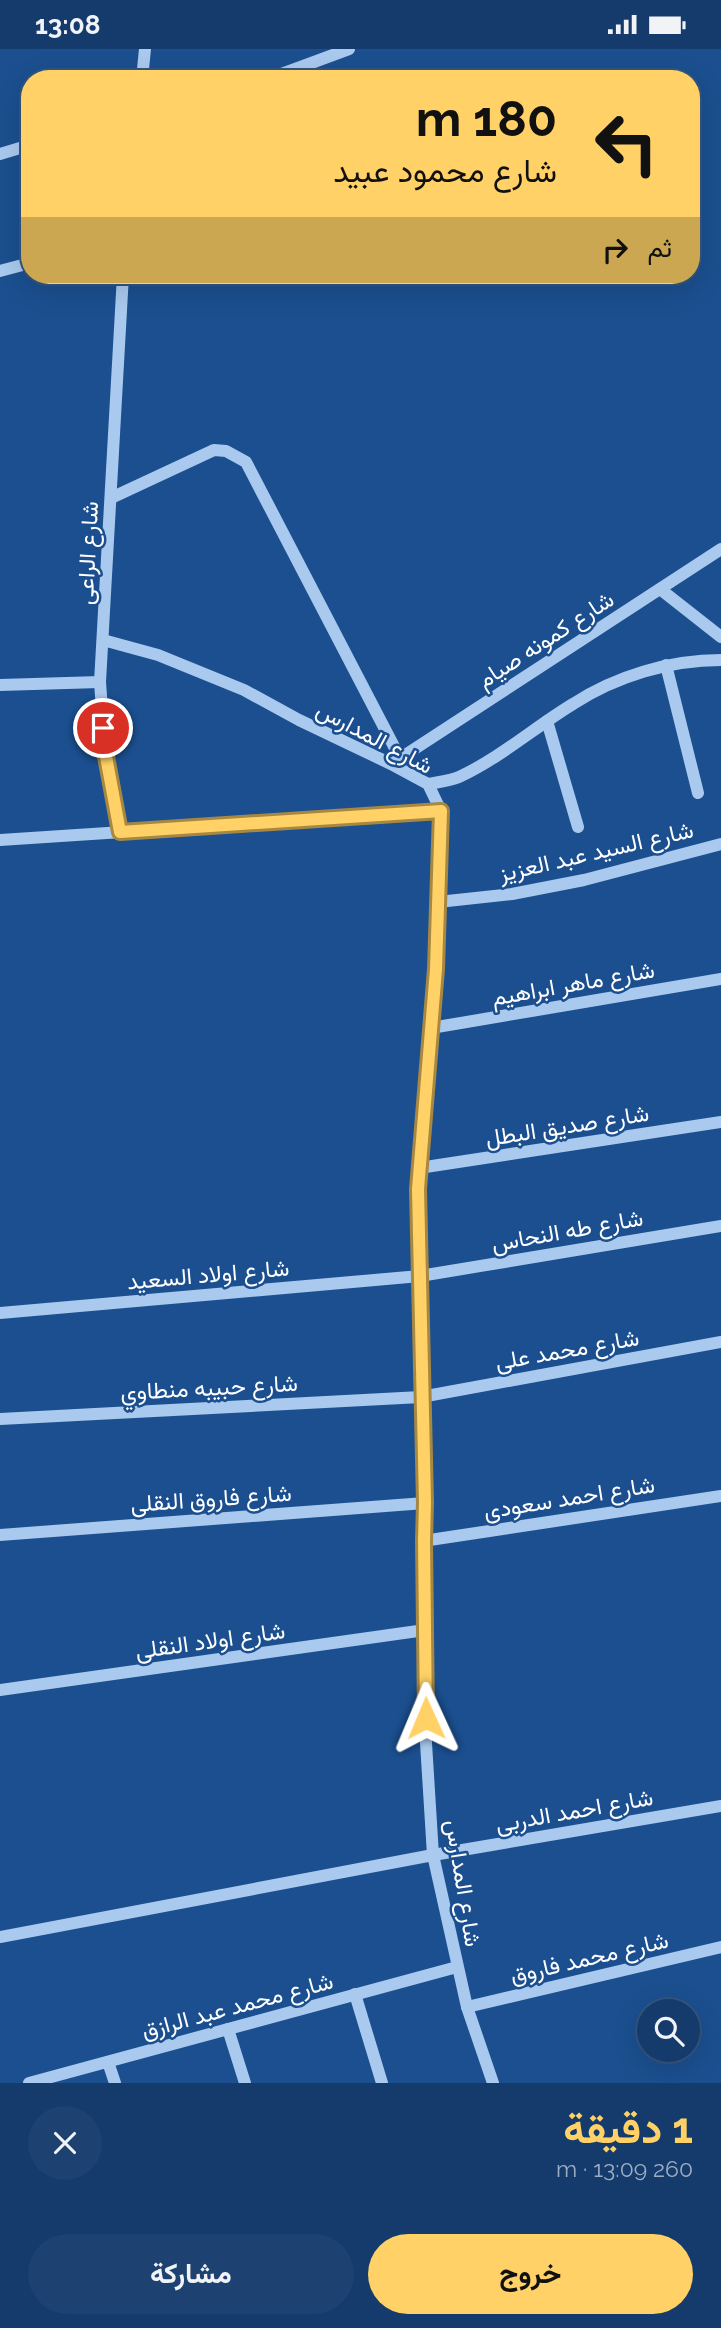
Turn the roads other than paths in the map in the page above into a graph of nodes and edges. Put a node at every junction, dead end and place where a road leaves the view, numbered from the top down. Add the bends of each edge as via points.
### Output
1 (145, 49) edge
2 (349, 49) edge
3 (143, 70) edge
4 (292, 70) edge
5 (21, 148) edge
6 (0, 154) edge
7 (21, 265) edge
8 (0, 271) edge
9 (123, 284) edge
10 (111, 498) junction
11 (721, 549) edge
12 (660, 589) junction
13 (721, 637) edge
14 (103, 641) junction
15 (721, 660) edge
16 (666, 666) junction
17 (100, 682) junction
18 (0, 685) edge
19 (547, 720) junction
20 (396, 761) junction
21 (428, 785) junction
22 (698, 793) dead end
23 (441, 811) junction
24 (578, 827) dead end
25 (120, 832) junction
26 (0, 841) edge
27 (721, 844) edge
28 (439, 902) junction
29 (721, 979) edge
30 (431, 1028) junction
31 (721, 1122) edge
32 (419, 1168) junction
33 (721, 1226) edge
34 (420, 1276) junction
35 (0, 1313) edge
36 (721, 1342) edge
37 (421, 1397) junction
38 (0, 1419) edge
39 (721, 1496) edge
40 (425, 1503) junction
41 (0, 1535) edge
42 (424, 1541) junction
43 (425, 1630) junction
44 (0, 1690) edge
45 (721, 1806) edge
46 (433, 1855) junction
47 (0, 1937) edge
48 (721, 1947) edge
49 (457, 1967) junction
50 (355, 1994) junction
51 (467, 2007) junction
52 (228, 2029) junction
53 (108, 2062) junction
54 (29, 2083) edge
55 (115, 2083) edge
56 (245, 2083) edge
57 (382, 2083) edge
58 (493, 2083) edge

1 - 3 street
2 - 4 street
5 - 6 street
7 - 8 street
9 - 10 street, شارع الراعى
10 - 14 street, شارع الراعى
10 - 20 street via 214,450 246,462
11 - 12 street, شارع كمونه صيام
12 - 13 street
12 - 20 street, شارع كمونه صيام
14 - 17 street, شارع الراعى
14 - 20 street, شارع المدارس via 158,655 244,690 299,720
15 - 16 street
16 - 19 street via 604,686
16 - 22 street
17 - 18 street
17 - 25 street, شارع الراعى via 105,751
19 - 21 street via 478,767
19 - 24 street
20 - 21 street, شارع المدارس
21 - 23 street, شارع المدارس
23 - 25 street
23 - 28 street, شارع المدارس
25 - 26 street
27 - 28 street, شارع السيد عبد العزيز via 584,880
28 - 30 street, شارع المدارس
29 - 30 street, شارع ماهر ابراهيم
30 - 32 street, شارع المدارس
31 - 32 street, شارع صديق البطل
32 - 34 street, شارع المدارس
33 - 34 street, شارع طه النحاس
34 - 35 street, شارع اولاد السعيد
34 - 37 street, شارع المدارس
36 - 37 street, شارع محمد على
37 - 38 street, شارع حبيبه منطاوي
37 - 40 street, شارع المدارس
39 - 42 street, شارع احمد سعودى
40 - 41 street, شارع فاروق النقلى
40 - 42 street, شارع المدارس
42 - 43 street, شارع المدارس
43 - 44 street, شارع اولاد النقلى
43 - 46 street, شارع المدارس
45 - 46 street, شارع احمد الدربى
46 - 47 street, شارع احمد الدربى
46 - 49 street, شارع المدارس
48 - 51 street, شارع محمد فاروق
49 - 50 street, شارع محمد عبد الرازق
49 - 51 street, شارع المدارس
50 - 52 street, شارع محمد عبد الرازق
50 - 57 street
51 - 58 street, شارع المدارس
52 - 53 street, شارع محمد عبد الرازق
52 - 56 street
53 - 54 street, شارع محمد عبد الرازق
53 - 55 street

